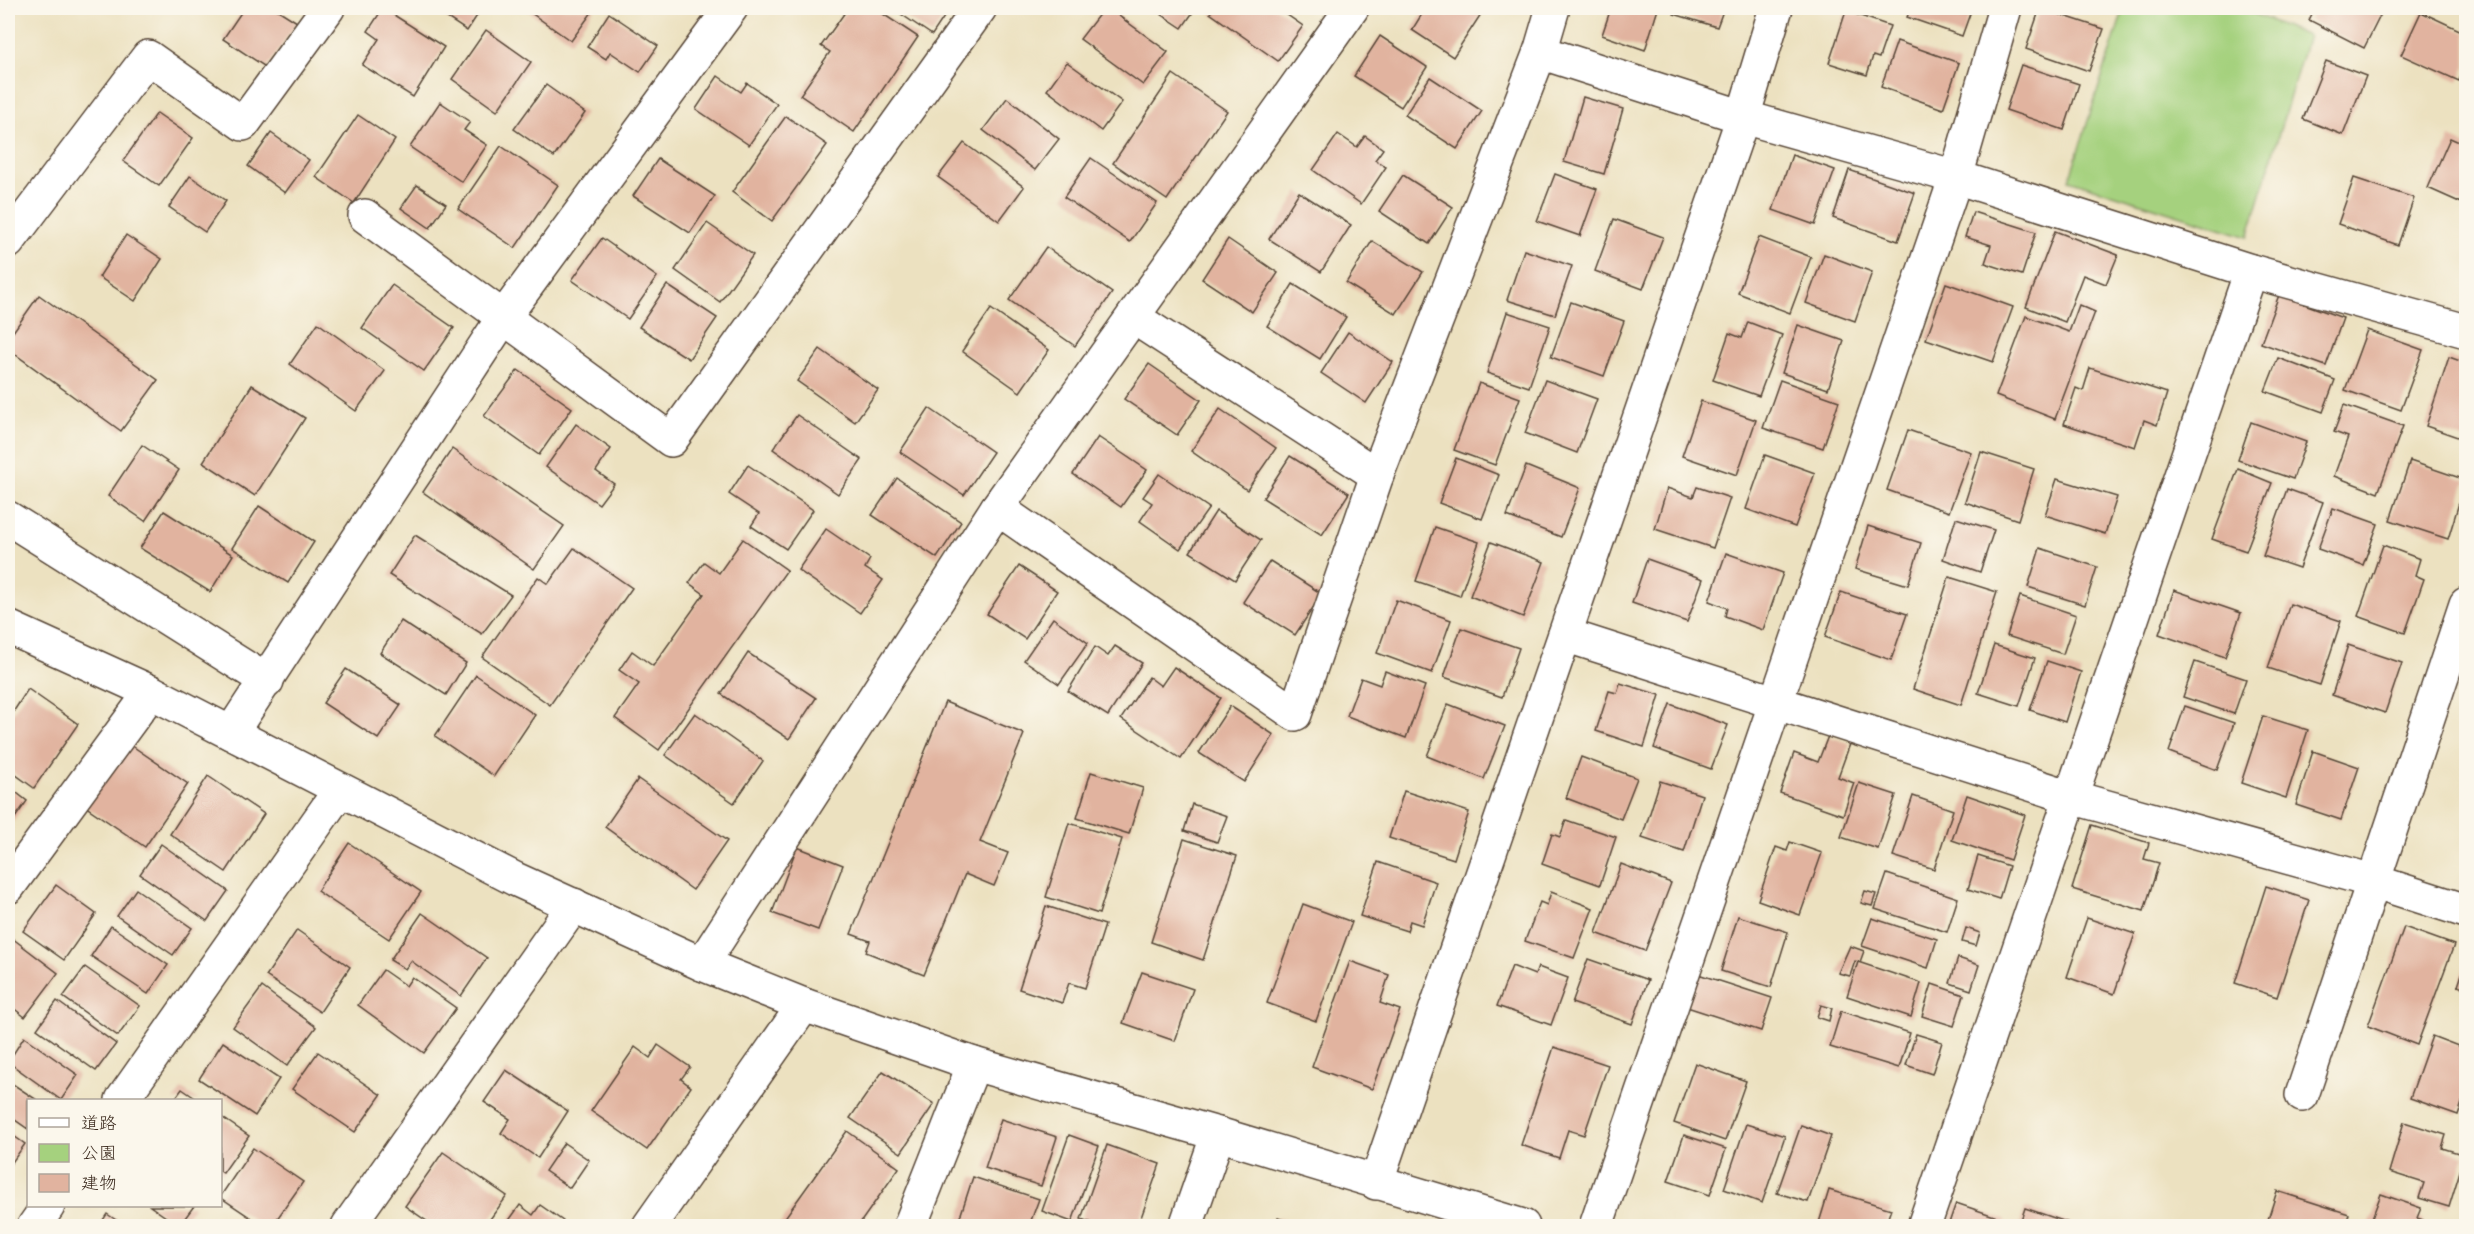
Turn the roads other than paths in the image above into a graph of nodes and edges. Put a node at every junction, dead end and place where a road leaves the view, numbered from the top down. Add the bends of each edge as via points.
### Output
1 (328, 8) edge
2 (730, 8) edge
3 (981, 8) edge
4 (1352, 8) edge
5 (1553, 8) edge
6 (1776, 8) edge
7 (2005, 8) edge
8 (1540, 52) junction
9 (1743, 117) junction
10 (1956, 177) junction
11 (365, 216) dead end
12 (8, 242) edge
13 (2251, 271) junction
14 (1133, 317) junction
15 (503, 318) junction
16 (2466, 332) edge
17 (1377, 475) junction
18 (997, 508) junction
19 (8, 518) edge
20 (2466, 604) edge
21 (8, 627) edge
22 (1565, 635) junction
23 (267, 681) junction
24 (151, 692) junction
25 (1775, 701) junction
26 (231, 733) junction
27 (340, 790) junction
28 (2071, 797) junction
29 (2373, 881) junction
30 (8, 887) edge
31 (573, 905) junction
32 (2466, 911) edge
33 (702, 964) junction
34 (804, 1005) junction
35 (974, 1064) junction
36 (2302, 1095) dead end
37 (123, 1099) edge
38 (1218, 1134) junction
39 (1376, 1182) junction
40 (47, 1207) edge
41 (1479, 1220) edge
42 (34, 1227) edge
43 (348, 1227) edge
44 (649, 1227) edge
45 (910, 1227) edge
46 (1186, 1227) edge
47 (1523, 1227) edge
48 (1596, 1227) edge
49 (1924, 1227) edge

1 - 12 street via 243,124 148,57
2 - 15 street
3 - 15 street via 671,440
4 - 14 street
5 - 8 street
6 - 9 street
7 - 10 street
8 - 9 street
8 - 17 street
9 - 10 street
9 - 22 street
10 - 13 street
10 - 25 street
11 - 15 street
13 - 16 street
13 - 28 street
14 - 17 street
14 - 18 street
15 - 23 street
17 - 18 street via 1295,714
18 - 33 street
19 - 23 street
20 - 29 street
21 - 24 street
22 - 25 street
22 - 39 street
23 - 26 street
24 - 26 street
24 - 30 street
25 - 28 street
25 - 48 street
26 - 27 street
27 - 31 street
27 - 37 street
28 - 29 street
28 - 49 street
29 - 32 street
29 - 36 street
31 - 33 street
31 - 43 street
33 - 34 street
34 - 35 street
34 - 44 street
35 - 38 street
35 - 45 street
38 - 39 street
38 - 46 street
39 - 41 street
40 - 42 street
41 - 47 street

